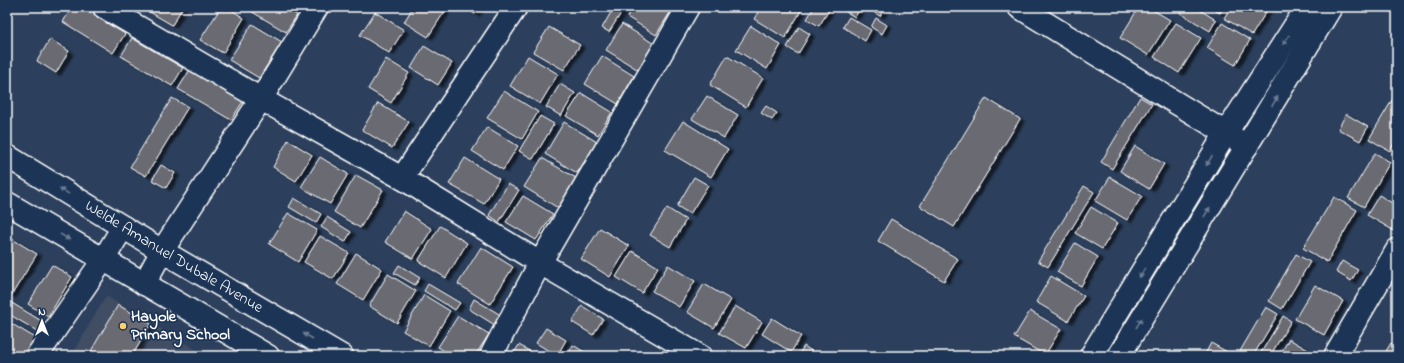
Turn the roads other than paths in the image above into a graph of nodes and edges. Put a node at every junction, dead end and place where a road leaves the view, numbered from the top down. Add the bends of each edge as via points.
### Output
1 (104, 7) edge
2 (316, 7) edge
3 (516, 7) edge
4 (688, 7) edge
5 (1019, 7) edge
6 (1307, 7) edge
7 (1331, 7) edge
8 (261, 99) junction
9 (1226, 133) junction
10 (1247, 146) junction
11 (7, 156) edge
12 (402, 178) junction
13 (7, 203) edge
14 (123, 227) junction
15 (1397, 250) edge
16 (162, 251) junction
17 (103, 260) junction
18 (540, 263) junction
19 (144, 284) junction
20 (37, 356) edge
21 (268, 356) edge
22 (342, 356) edge
23 (491, 356) edge
24 (700, 356) edge
25 (1091, 356) edge
26 (1119, 356) edge
27 (1335, 356) edge

1 - 8 street
2 - 8 street
3 - 12 street
4 - 18 street
5 - 9 street
6 -> 9 street
10 -> 7 street
8 - 12 street
8 - 16 street
9 - 10 street
9 -> 25 street
26 -> 10 street
14 -> 11 street, Welde Amanuel Dubale Avenue
12 - 18 street
13 -> 17 street
14 - 16 street, Welde Amanuel Dubale Avenue
14 - 17 street
15 - 27 street
16 - 19 street
22 -> 16 street, Welde Amanuel Dubale Avenue
17 - 19 street
17 - 20 street
18 - 23 street
18 - 24 street
19 - 21 street

